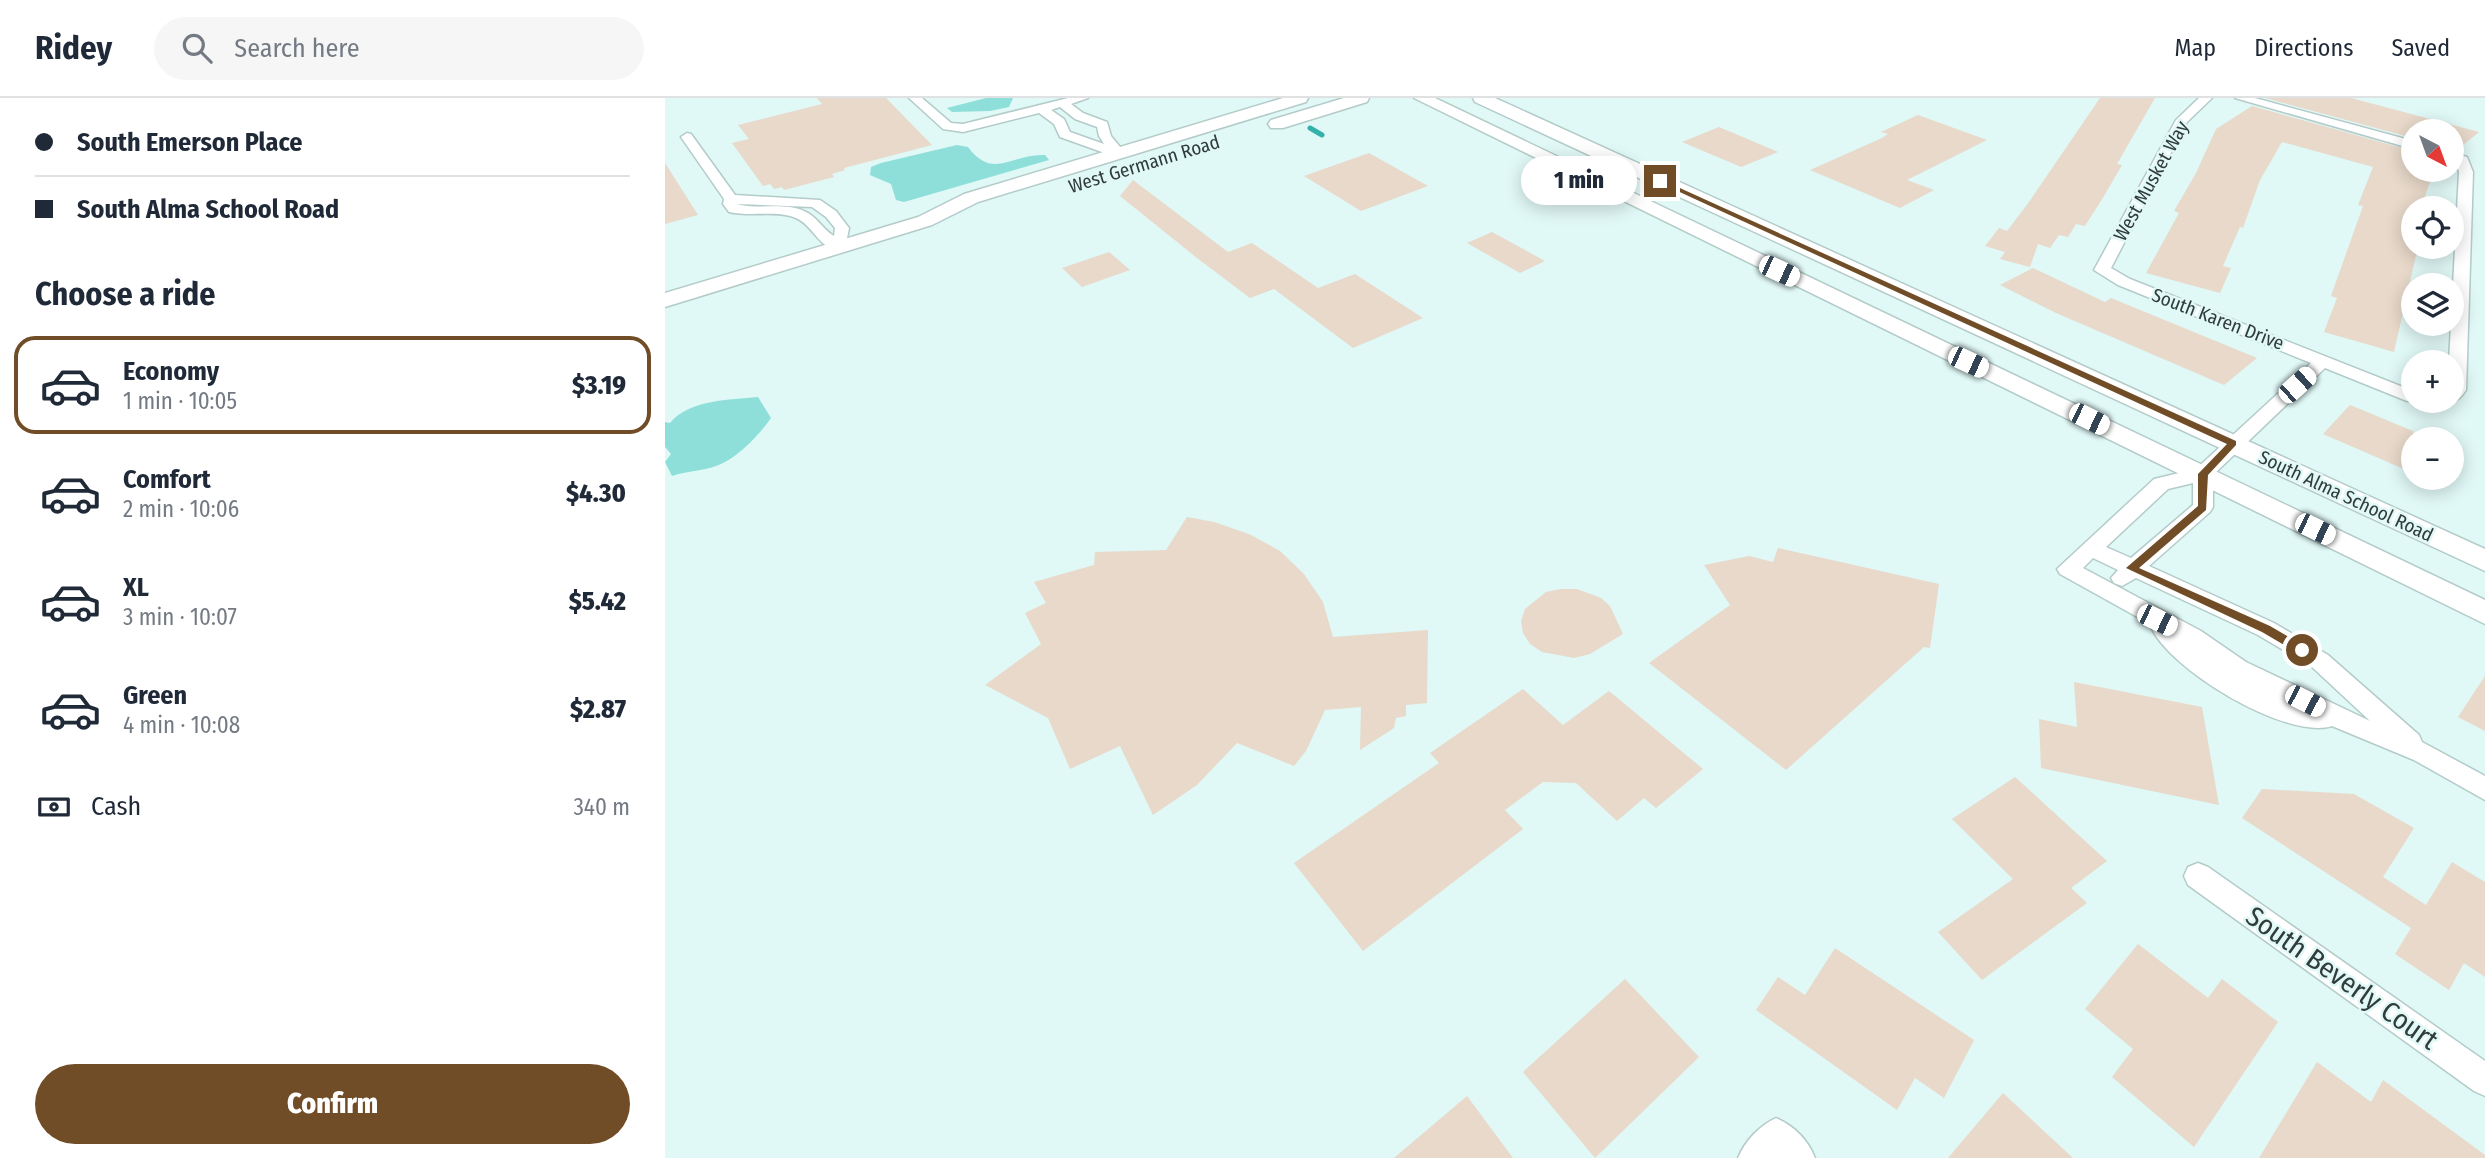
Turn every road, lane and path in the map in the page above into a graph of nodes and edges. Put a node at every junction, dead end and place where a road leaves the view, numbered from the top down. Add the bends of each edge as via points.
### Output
1 (915, 98) edge
2 (1083, 98) edge
3 (1300, 98) edge
4 (1361, 98) edge
5 (1422, 98) edge
6 (1481, 98) edge
7 (2206, 98) edge
8 (2241, 98) edge
9 (1062, 103) junction
10 (1042, 109) junction
11 (1085, 119) junction
12 (1063, 125) junction
13 (1256, 130) dead end
14 (687, 137) dead end
15 (2401, 142) edge
16 (1212, 144) dead end
17 (1118, 153) junction
18 (2464, 169) edge
19 (733, 199) junction
20 (823, 207) junction
21 (802, 215) junction
22 (925, 220) junction
23 (840, 247) junction
24 (2102, 270) joint
25 (665, 300) edge
26 (2459, 350) edge
27 (2324, 360) junction
28 (2401, 392) edge
29 (2233, 443) junction
30 (2203, 474) junction
31 (2090, 548) junction
32 (2485, 561) edge
33 (2131, 568) junction
34 (2107, 592) junction
35 (2485, 613) edge
36 (2423, 753) junction
37 (2485, 789) edge
38 (2198, 876) dead end
39 (2485, 1080) edge

1 - 10 street via 953,128
2 - 9 street
3 - 17 main road, West Germann Road
4 - 13 main road
5 - 30 main road, South Alma School Road
6 - 29 main road, South Alma School Road
7 - 24 street, West Musket Way via 2182,120
8 - 15 street
9 - 10 street
9 - 11 street
10 - 12 street
11 - 12 street
11 - 17 street via 1103,125
12 - 17 street via 1064,134
14 - 19 street
16 - 22 main road, West Germann Road via 983,213
17 - 22 main road, West Germann Road via 971,198
18 - 26 street
19 - 20 street
19 - 21 street via 730,204 734,208
20 - 21 street
20 - 23 street via 842,228
21 - 23 street
22 - 23 main road, West Germann Road
23 - 25 main road, West Germann Road
24 - 27 street, South Karen Drive
27 - 28 street, South Karen Drive
27 - 29 street
29 - 30 street
29 - 32 main road, South Alma School Road
30 - 31 street via 2161,484
30 - 33 street via 2203,507
30 - 35 main road, South Alma School Road
31 - 33 street
31 - 34 street via 2068,569
33 - 34 street
33 - 36 street via 2266,629 2320,661
34 - 36 street via 2157,620 2176,645 2279,711 2350,723
36 - 37 street
38 - 39 street, South Beverly Court

